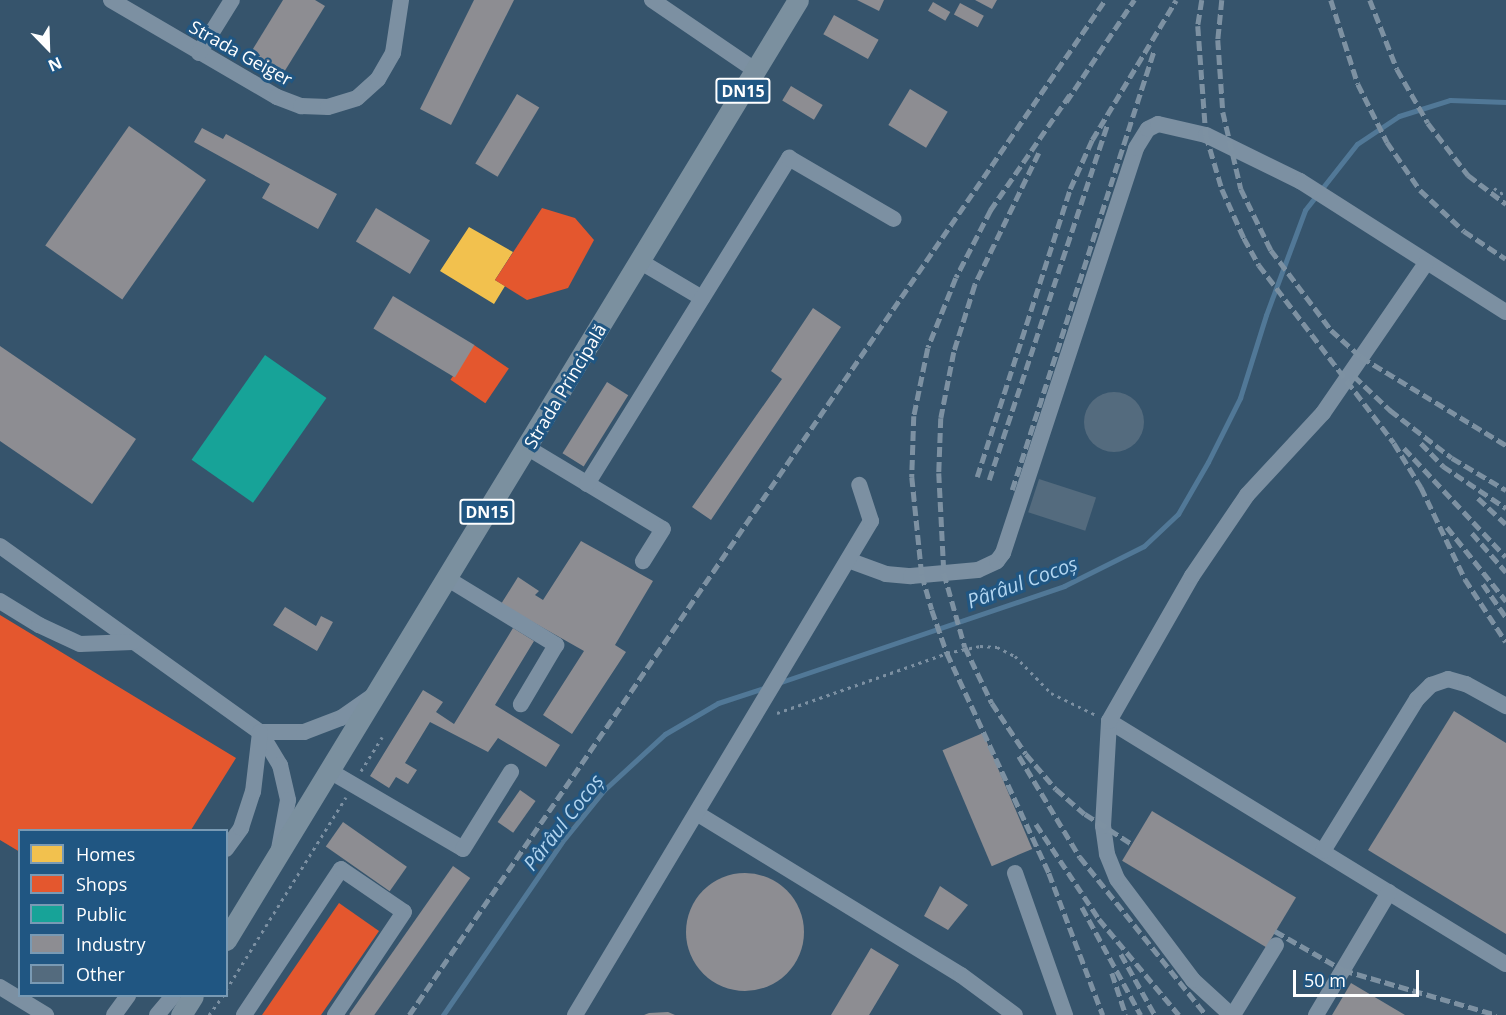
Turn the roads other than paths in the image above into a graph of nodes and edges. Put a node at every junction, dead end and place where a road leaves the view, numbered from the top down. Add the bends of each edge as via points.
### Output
1 (111, 0) edge
2 (232, 0) edge
3 (401, 0) edge
4 (652, 0) edge
5 (798, 0) edge
6 (199, 53) junction
7 (755, 70) junction
8 (894, 219) dead end
9 (641, 262) junction
10 (1426, 263) junction
11 (702, 298) junction
12 (1506, 312) edge
13 (528, 448) junction
14 (587, 484) junction
15 (859, 485) dead end
16 (0, 546) edge
17 (848, 560) junction
18 (643, 561) dead end
19 (448, 579) junction
20 (0, 601) edge
21 (133, 642) junction
22 (377, 692) junction
23 (521, 704) dead end
24 (1506, 706) edge
25 (1109, 721) junction
26 (260, 732) junction
27 (328, 770) junction
28 (511, 772) dead end
29 (698, 814) junction
30 (228, 846) edge
31 (1323, 851) junction
32 (277, 859) junction
33 (1015, 873) dead end
34 (1389, 892) junction
35 (228, 937) edge
36 (1276, 945) dead end
37 (1506, 964) edge
38 (0, 987) edge
39 (127, 997) edge
40 (172, 997) edge
41 (192, 997) edge
42 (46, 1015) edge
43 (114, 1015) edge
44 (158, 1015) edge
45 (181, 1015) edge
46 (244, 1015) edge
47 (335, 1015) edge
48 (574, 1015) edge
49 (1015, 1015) edge
50 (1065, 1015) edge
51 (1232, 1015) edge
52 (1316, 1015) edge

1 - 6 lane, Strada Geiger
2 - 6 lane
3 - 6 lane, Strada Geiger via 393,53 378,79 357,98 328,107 301,106 278,97
4 - 7 lane
5 - 7 main road, Strada Principală / DN15
7 - 9 main road, Strada Principală / DN15
8 - 11 lane via 789,158
9 - 11 lane
9 - 13 main road, Strada Principală / DN15
10 - 12 lane
10 - 17 lane via 1300,181 1206,135 1169,124 1148,129 1136,148 998,561 978,570 911,576 886,574
10 - 25 lane via 1323,413 1247,495 1192,576
11 - 14 lane
13 - 14 lane
13 - 19 main road, Strada Principală / DN15
14 - 18 lane via 663,529
15 - 17 lane via 871,521
16 - 21 lane
17 - 29 lane
19 - 22 main road, Strada Principală / DN15
19 - 23 lane via 556,645
20 - 21 lane via 39,626 80,644
21 - 26 lane
22 - 26 lane via 341,718 304,732
22 - 27 main road, Strada Principală / DN15
24 - 31 lane via 1466,684 1448,679 1431,685 1417,699
25 - 31 lane
25 - 51 lane via 1103,826 1107,854 1117,879 1193,980
26 - 30 lane via 253,792 241,828
26 - 32 lane via 280,765 288,800
27 - 28 lane via 463,849
27 - 32 main road, DN15
29 - 48 lane
29 - 49 lane via 961,975
31 - 34 lane
32 - 35 main road, DN15
33 - 50 lane
34 - 37 lane
34 - 52 lane
36 - 51 lane
38 - 42 lane
39 - 43 lane
40 - 44 lane
41 - 45 main road
46 - 47 lane via 341,869 404,912

